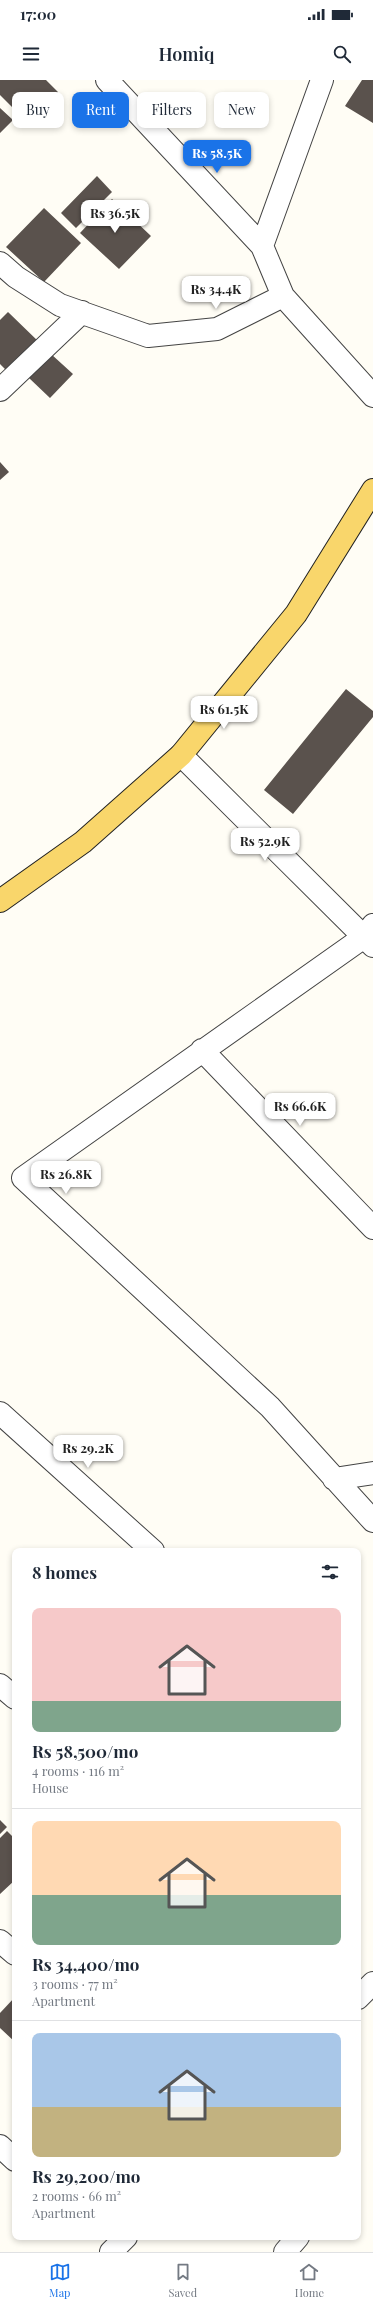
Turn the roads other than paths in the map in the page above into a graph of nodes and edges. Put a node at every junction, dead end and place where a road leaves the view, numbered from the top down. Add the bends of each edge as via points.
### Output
1 (107, 80) edge
2 (318, 82) edge
3 (262, 246) junction
4 (0, 263) edge
5 (283, 296) junction
6 (82, 312) junction
7 (0, 390) edge
8 (373, 396) edge
9 (373, 490) edge
10 (181, 755) junction
11 (0, 900) edge
12 (370, 936) edge
13 (202, 1050) junction
14 (373, 1228) edge
15 (0, 1413) edge
16 (373, 1473) edge
17 (334, 1479) junction
18 (373, 1521) edge
19 (150, 1548) edge
20 (0, 1685) edge
21 (12, 1695) edge
22 (0, 1941) edge
23 (12, 1951) edge
24 (373, 1983) edge
25 (361, 1995) edge
26 (0, 2146) edge
27 (12, 2157) edge
28 (123, 2240) edge
29 (295, 2240) edge
30 (112, 2252) edge
31 (285, 2252) edge

1 - 3 street
2 - 3 street
3 - 5 street
4 - 6 street via 16,277 60,305
5 - 6 street via 217,329 148,336
5 - 8 street
6 - 7 street
9 - 10 main road via 296,614
10 - 11 main road via 83,842
10 - 12 street
12 - 13 street
13 - 14 street
13 - 17 street via 23,1178 270,1407
15 - 19 street
16 - 17 street
17 - 18 street
20 - 21 street
22 - 23 street
24 - 25 street
26 - 27 street
28 - 30 street
29 - 31 street

